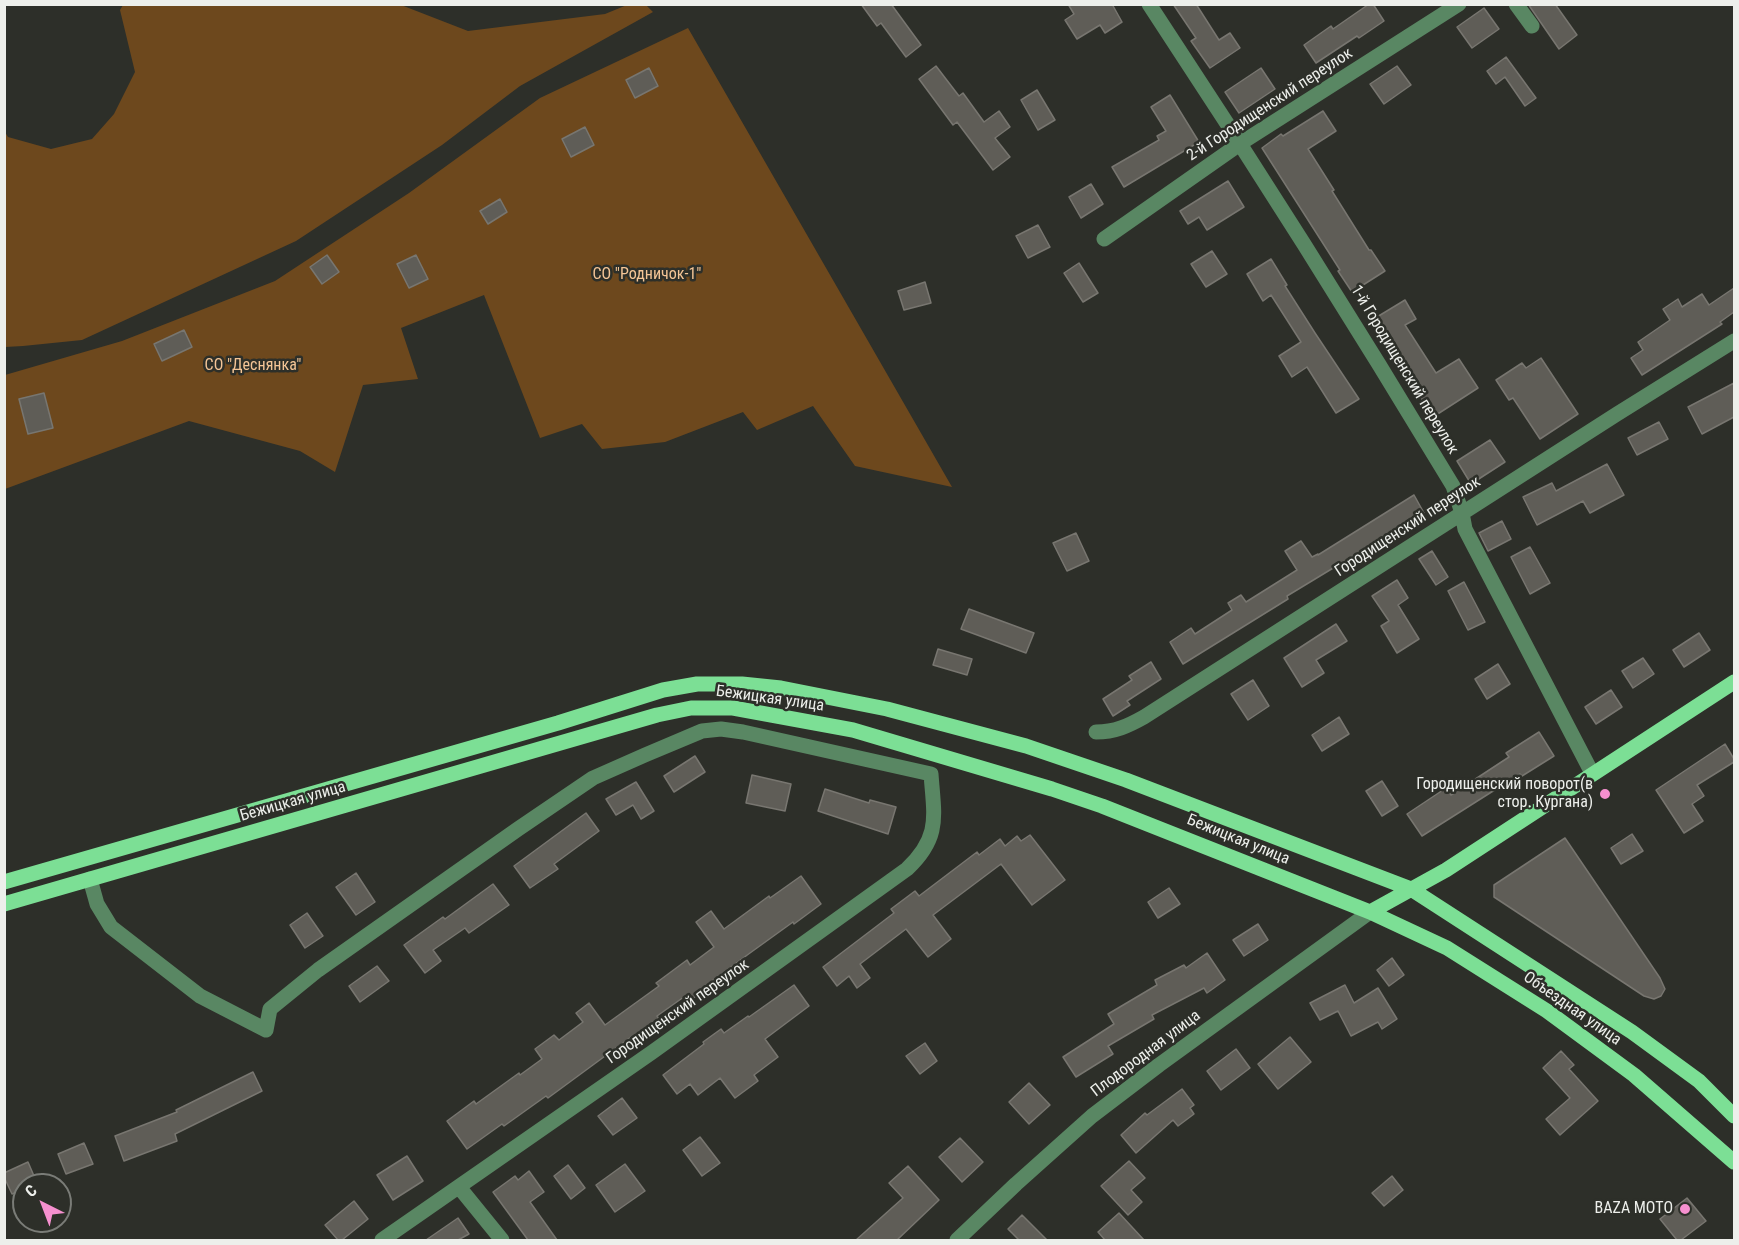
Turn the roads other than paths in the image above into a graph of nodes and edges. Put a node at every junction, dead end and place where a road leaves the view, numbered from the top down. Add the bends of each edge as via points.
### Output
1 (1149, 4) edge
2 (1459, 4) edge
3 (1516, 4) edge
4 (1532, 26) dead end
5 (1241, 143) junction
6 (1104, 239) dead end
7 (1734, 341) edge
8 (1462, 513) junction
9 (1734, 682) edge
10 (1096, 732) dead end
11 (1592, 773) junction
12 (90, 879) junction
13 (4, 882) edge
14 (1411, 889) junction
15 (4, 904) edge
16 (1370, 912) junction
17 (1734, 1116) edge
18 (1734, 1162) edge
19 (459, 1187) junction
20 (382, 1240) edge
21 (502, 1240) edge
22 (957, 1240) edge

1 - 5 street, 1-й Городищенский переулок
2 - 5 street, 2-й Городищенский переулок
3 - 4 street
5 - 6 street, 2-й Городищенский переулок
5 - 8 street, 1-й Городищенский переулок via 1453,486
7 - 8 street, Городищенский переулок
8 - 10 street, Городищенский переулок via 1144,717 1125,728
8 - 11 street, 1-й Городищенский переулок via 1471,542
9 - 11 main road
11 - 14 main road
12 - 15 main road, Бежицкая улица
12 - 16 main road, Бежицкая улица via 657,715 705,707 733,708 854,730 1052,789
12 - 19 street, Городищенский переулок via 111,927 201,996 266,1030 270,1009 318,970 518,828 593,778 702,731 743,732 932,774 934,818 930,841 908,869
13 - 14 main road, Бежицкая улица via 663,690 697,684 742,684 781,687 886,709 1026,746
14 - 16 main road
14 - 17 main road, Объездная улица via 1632,1032 1699,1081
16 - 18 main road, Объездная улица via 1447,948 1547,1011 1634,1075
16 - 22 street, Плодородная улица via 1092,1116
19 - 20 street, Городищенский переулок
19 - 21 street

